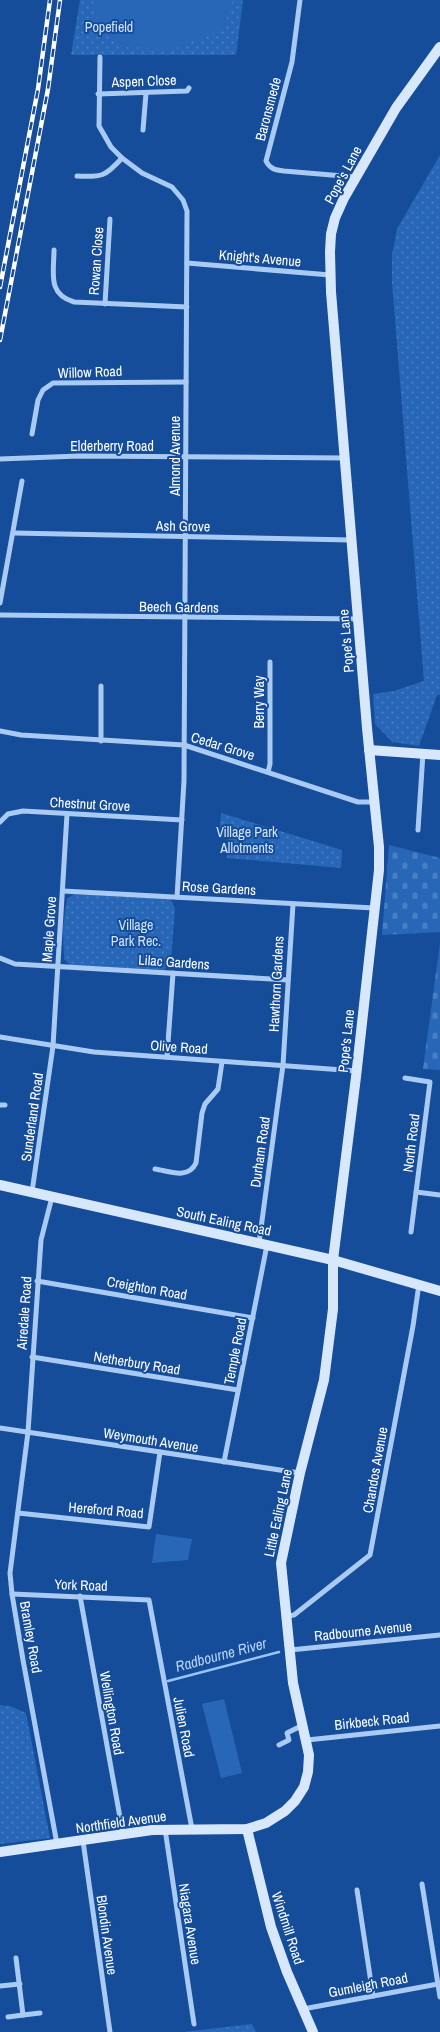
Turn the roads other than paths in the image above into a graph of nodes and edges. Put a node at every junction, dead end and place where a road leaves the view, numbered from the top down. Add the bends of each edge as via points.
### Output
1 (300, 0) edge
2 (440, 47) edge
3 (100, 57) dead end
4 (189, 88) dead end
5 (146, 93) junction
6 (98, 94) junction
7 (143, 130) dead end
8 (122, 158) junction
9 (77, 176) dead end
10 (356, 177) junction
11 (110, 219) dead end
12 (54, 250) dead end
13 (188, 264) junction
14 (330, 275) junction
15 (105, 304) junction
16 (188, 307) junction
17 (186, 382) junction
18 (32, 434) dead end
19 (186, 457) junction
20 (345, 458) junction
21 (0, 459) edge
22 (22, 481) dead end
23 (14, 534) junction
24 (186, 537) junction
25 (352, 540) junction
26 (0, 603) edge
27 (0, 615) edge
28 (185, 618) junction
29 (358, 619) junction
30 (270, 662) dead end
31 (101, 686) dead end
32 (0, 731) edge
33 (101, 741) junction
34 (184, 745) junction
35 (370, 750) junction
36 (423, 753) junction
37 (440, 755) edge
38 (268, 772) junction
39 (374, 802) junction
40 (67, 814) junction
41 (182, 820) junction
42 (0, 822) edge
43 (418, 830) dead end
44 (63, 890) junction
45 (177, 897) junction
46 (293, 904) junction
47 (374, 908) junction
48 (0, 958) edge
49 (58, 967) junction
50 (173, 973) junction
51 (288, 980) junction
52 (0, 1037) edge
53 (53, 1046) junction
54 (167, 1058) junction
55 (222, 1062) junction
56 (283, 1065) junction
57 (357, 1071) junction
58 (405, 1078) dead end
59 (155, 1169) dead end
60 (1, 1185) edge
61 (32, 1192) junction
62 (416, 1192) junction
63 (440, 1195) edge
64 (52, 1197) junction
65 (411, 1232) dead end
66 (263, 1244) junction
67 (333, 1260) junction
68 (38, 1281) junction
69 (419, 1284) junction
70 (440, 1291) edge
71 (253, 1318) junction
72 (32, 1357) junction
73 (238, 1390) junction
74 (0, 1428) edge
75 (28, 1432) junction
76 (160, 1452) junction
77 (224, 1462) junction
78 (300, 1473) junction
79 (18, 1513) junction
80 (12, 1594) junction
81 (80, 1596) junction
82 (149, 1600) joint
83 (286, 1616) junction
84 (440, 1635) edge
85 (289, 1650) junction
86 (304, 1725) junction
87 (440, 1726) edge
88 (307, 1740) junction
89 (279, 1746) dead end
90 (165, 1829) junction
91 (192, 1829) junction
92 (247, 1829) junction
93 (124, 1834) junction
94 (83, 1841) junction
95 (57, 1845) junction
96 (0, 1852) edge
97 (422, 1884) dead end
98 (357, 1890) dead end
99 (16, 1958) dead end
100 (20, 1984) junction
101 (438, 1984) junction
102 (0, 1986) edge
103 (373, 1996) junction
104 (440, 1997) edge
105 (303, 2009) junction
106 (40, 2013) dead end
107 (23, 2014) junction
108 (8, 2017) dead end
109 (194, 2024) dead end
110 (110, 2032) edge
111 (313, 2032) edge

1 - 10 street, Baronsmede via 292,62 266,161 274,170
2 - 10 main road, Pope's Lane via 396,108
3 - 6 street, Almond Avenue
4 - 5 street, Aspen Close via 187,91
5 - 6 street, Aspen Close
5 - 7 street
6 - 8 street, Almond Avenue via 99,126 111,147
8 - 9 street via 110,172 101,176
8 - 13 street, Almond Avenue via 142,173 172,187 183,200 187,211
10 - 14 main road, Pope's Lane via 335,218 331,234
11 - 15 street, Rowan Close
12 - 15 street, Rowan Close via 54,286 58,294 74,302
13 - 14 street, Knight's Avenue
13 - 16 street, Almond Avenue
14 - 20 main road, Pope's Lane
15 - 16 street, Rowan Close
16 - 17 street, Almond Avenue
17 - 18 street, Willow Road via 53,383 43,390 38,400
17 - 19 street, Almond Avenue
19 - 20 street, Elderberry Road
19 - 21 street, Elderberry Road
19 - 24 street, Almond Avenue
20 - 25 main road, Pope's Lane
22 - 23 street
23 - 24 street, Ash Grove
23 - 26 street
24 - 25 street, Ash Grove
24 - 28 street, Almond Avenue
25 - 29 main road, Pope's Lane
27 - 28 street, Beech Gardens
28 - 29 street, Beech Gardens
28 - 34 street, Almond Avenue
29 - 35 main road, Pope's Lane
30 - 38 street, Berry Way
31 - 33 street
32 - 33 street, Cedar Grove
33 - 34 street, Cedar Grove
34 - 38 street, Cedar Grove
34 - 41 street, Almond Avenue
35 - 36 main road
35 - 39 main road, Pope's Lane
36 - 37 main road
36 - 43 street
38 - 39 street, Cedar Grove via 358,802
39 - 47 main road, Pope's Lane via 379,847
40 - 41 street, Chestnut Grove
40 - 42 street, Chestnut Grove via 24,811 8,814
40 - 44 street, Maple Grove
41 - 45 street, Almond Avenue
44 - 45 street, Rose Gardens
44 - 49 street, Maple Grove
45 - 46 street, Rose Gardens
46 - 47 street, Rose Gardens
46 - 51 street, Hawthorn Gardens
47 - 57 main road, Pope's Lane
48 - 49 street via 15,964
49 - 50 street, Lilac Gardens
49 - 53 street, Maple Grove
50 - 51 street, Lilac Gardens
50 - 54 street
51 - 56 street, Hawthorn Gardens
52 - 53 street, Olive Road
53 - 54 street, Olive Road
53 - 61 street, Sunderland Road
54 - 55 street, Olive Road
55 - 56 street, Olive Road
55 - 59 street via 218,1089 202,1113 193,1169 180,1174
56 - 57 street, Olive Road
56 - 66 street, Durham Road
57 - 67 main road, Pope's Lane
58 - 62 street, North Road via 430,1082
60 - 61 main road, South Ealing Road
61 - 64 main road, South Ealing Road
62 - 63 street
62 - 65 street, North Road
64 - 66 main road, South Ealing Road
64 - 68 street, Airedale Road via 41,1240
66 - 67 main road, South Ealing Road
66 - 71 street, Temple Road
67 - 69 main road, South Ealing Road
67 - 78 main road, Little Ealing Lane via 333,1309 324,1380
68 - 71 street, Creighton Road
68 - 72 street, Airedale Road
69 - 70 main road, South Ealing Road
69 - 83 street, Chandos Avenue via 370,1555 294,1615
71 - 73 street, Temple Road
72 - 73 street, Netherbury Road
72 - 75 street, Airedale Road
73 - 77 street, Temple Road
74 - 75 street, Weymouth Avenue
75 - 76 street, Weymouth Avenue
75 - 79 street, Bramley Road
76 - 77 street, Weymouth Avenue
76 - 79 street, Hereford Road via 149,1527
77 - 78 street, Weymouth Avenue
78 - 83 main road, Little Ealing Lane via 281,1563
79 - 80 street, Bramley Road via 10,1573
80 - 81 street, York Road
80 - 95 street, Bramley Road
81 - 82 street, York Road
81 - 93 street, Wellington Road
82 - 91 street, Julien Road
83 - 85 main road, Little Ealing Lane
84 - 85 street, Radbourne Avenue
85 - 86 main road, Little Ealing Lane via 293,1683
86 - 88 main road, Little Ealing Lane
86 - 89 street via 288,1733 289,1740
87 - 88 street, Birkbeck Road
88 - 92 main road, Little Ealing Lane via 310,1755 308,1772 299,1796 277,1817
90 - 91 main road, Northfield Avenue
90 - 93 main road, Northfield Avenue
90 - 109 street, Niagara Avenue
91 - 92 main road, Northfield Avenue
92 - 105 main road, Windmill Road via 271,1927
93 - 94 main road, Northfield Avenue
94 - 95 main road, Northfield Avenue
94 - 110 street, Blondin Avenue
95 - 96 main road, Northfield Avenue
97 - 101 street
98 - 103 street
99 - 100 street
100 - 102 street
100 - 107 street
101 - 103 street, Gumleigh Road
101 - 104 street
103 - 105 street, Gumleigh Road
105 - 111 main road, Windmill Road
106 - 107 street
107 - 108 street

